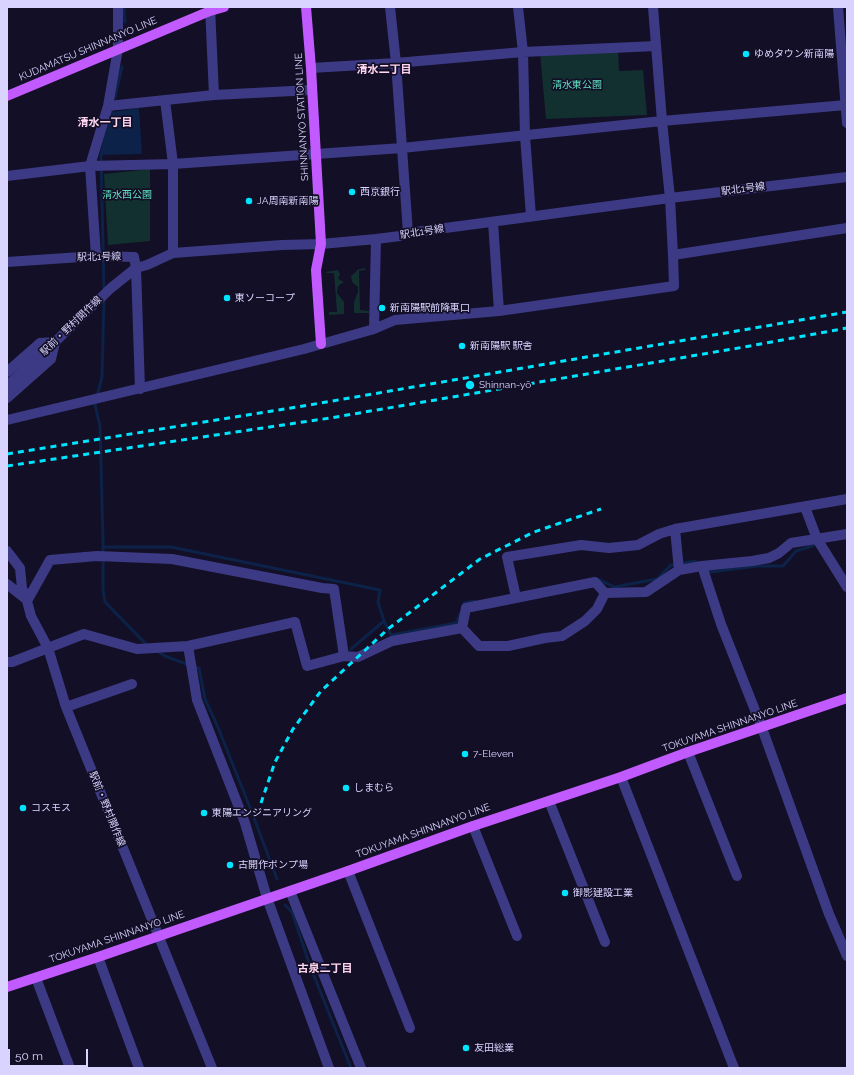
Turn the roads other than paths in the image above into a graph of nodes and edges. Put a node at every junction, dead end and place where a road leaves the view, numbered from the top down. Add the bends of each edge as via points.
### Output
1 (118, 7) edge
2 (224, 7) edge
3 (306, 7) edge
4 (390, 7) edge
5 (518, 7) edge
6 (653, 7) edge
7 (838, 7) edge
8 (210, 9) edge
9 (656, 46) junction
10 (118, 49) junction
11 (523, 52) junction
12 (844, 62) edge
13 (396, 63) junction
14 (311, 68) junction
15 (312, 90) junction
16 (214, 95) junction
17 (7, 96) edge
18 (165, 100) junction
19 (846, 105) junction
20 (108, 106) junction
21 (662, 122) junction
22 (847, 123) edge
23 (525, 136) junction
24 (402, 148) junction
25 (315, 154) junction
26 (173, 164) junction
27 (90, 166) junction
28 (7, 176) edge
29 (847, 177) edge
30 (670, 198) junction
31 (531, 216) junction
32 (493, 222) junction
33 (847, 228) edge
34 (408, 233) junction
35 (376, 239) junction
36 (321, 244) junction
37 (173, 253) junction
38 (673, 255) junction
39 (96, 256) junction
40 (7, 262) edge
41 (136, 268) junction
42 (499, 311) junction
43 (374, 329) junction
44 (55, 342) junction
45 (321, 344) junction
46 (7, 372) edge
47 (7, 386) edge
48 (140, 389) junction
49 (7, 398) edge
50 (7, 420) edge
51 (847, 499) edge
52 (805, 507) junction
53 (676, 529) junction
54 (847, 534) edge
55 (817, 539) junction
56 (7, 551) edge
57 (702, 566) junction
58 (679, 570) junction
59 (7, 584) edge
60 (847, 587) edge
61 (605, 593) junction
62 (516, 597) junction
63 (27, 601) junction
64 (462, 628) junction
65 (188, 646) junction
66 (48, 648) junction
67 (344, 656) junction
68 (7, 662) edge
69 (132, 684) dead end
70 (847, 698) edge
71 (66, 707) junction
72 (762, 728) junction
73 (688, 752) junction
74 (621, 777) junction
75 (549, 801) junction
76 (473, 826) junction
77 (348, 871) junction
78 (737, 876) dead end
79 (290, 891) junction
80 (267, 898) junction
81 (158, 936) junction
82 (517, 936) dead end
83 (605, 942) dead end
84 (847, 956) edge
85 (98, 957) junction
86 (36, 978) junction
87 (7, 987) edge
88 (410, 1028) dead end
89 (70, 1068) edge
90 (139, 1068) edge
91 (212, 1068) edge
92 (329, 1068) edge
93 (361, 1068) edge
94 (734, 1068) edge

1 - 10 street
2 - 8 main road, KUDAMATSU SHINNANYO LINE
3 - 14 main road, SHINNANYO STATION LINE
4 - 13 street
5 - 11 street
6 - 9 street
7 - 12 street
8 - 10 main road, KUDAMATSU SHINNANYO LINE
8 - 16 street
9 - 11 street
9 - 21 street
10 - 17 main road, KUDAMATSU SHINNANYO LINE
10 - 20 street
11 - 13 street
11 - 23 street
12 - 19 street
13 - 14 street
13 - 24 street
14 - 15 main road, SHINNANYO STATION LINE
15 - 16 street
15 - 25 main road, SHINNANYO STATION LINE
16 - 18 street
18 - 20 street
18 - 26 street
19 - 21 street
19 - 22 street
20 - 27 street
21 - 23 street
21 - 30 street
23 - 24 street
23 - 31 street
24 - 25 street
24 - 34 street
25 - 26 street
25 - 36 main road, SHINNANYO STATION LINE
26 - 27 street
26 - 37 street
27 - 28 street
27 - 39 street
29 - 30 street, 駅北1号線
30 - 31 street, 駅北1号線
30 - 38 street
31 - 32 street, 駅北1号線
32 - 34 street, 駅北1号線
32 - 42 street
33 - 38 street
34 - 35 street, 駅北1号線
35 - 36 street, 駅北1号線
35 - 43 street
36 - 37 street, 駅北1号線
36 - 45 main road, SHINNANYO STATION LINE via 316,270
37 - 41 street, 駅北1号線
38 - 42 street via 674,286
39 - 40 street, 駅北1号線
39 - 41 street, 駅北1号線 via 134,257
41 - 44 street, 駅前・野村開作線 via 111,288
41 - 48 street
42 - 43 street via 395,320
43 - 45 street
44 - 46 street via 40,344
44 - 47 street, 駅前・野村開作線
44 - 49 street via 51,359
45 - 48 street
48 - 50 street
51 - 52 street
52 - 53 street
52 - 55 street
53 - 58 street
53 - 62 street via 638,545 609,548 581,545 507,558
54 - 55 street
55 - 57 street via 791,543 779,554 769,558
55 - 60 street
56 - 63 street, 駅前・野村開作線 via 20,568 22,588
57 - 58 street
57 - 72 street via 721,624
58 - 61 street via 646,592
59 - 63 street
61 - 62 street via 595,582
61 - 64 street via 598,609 562,636 508,646 479,646
62 - 64 street via 466,608
63 - 66 street, 駅前・野村開作線 via 31,616
63 - 67 street via 50,560 97,556 172,559 334,589
64 - 67 street via 392,641 358,657
65 - 66 street via 137,649 84,634
65 - 67 street via 295,622 307,666
65 - 80 street via 197,700 244,823
66 - 68 street
66 - 71 street, 駅前・野村開作線
69 - 71 street
70 - 72 main road, TOKUYAMA SHINNANYO LINE
71 - 81 street, 駅前・野村開作線
72 - 73 main road, TOKUYAMA SHINNANYO LINE
72 - 84 street
73 - 74 main road, TOKUYAMA SHINNANYO LINE
73 - 78 street
74 - 75 main road, TOKUYAMA SHINNANYO LINE
74 - 94 street
75 - 76 main road, TOKUYAMA SHINNANYO LINE
75 - 83 street
76 - 77 main road, TOKUYAMA SHINNANYO LINE
76 - 82 street
77 - 79 main road, TOKUYAMA SHINNANYO LINE
77 - 88 street
79 - 80 main road, TOKUYAMA SHINNANYO LINE
79 - 93 street
80 - 81 main road, TOKUYAMA SHINNANYO LINE
80 - 92 street
81 - 85 main road, TOKUYAMA SHINNANYO LINE
81 - 91 street, 駅前・野村開作線
85 - 86 main road, TOKUYAMA SHINNANYO LINE
85 - 90 street
86 - 87 main road, TOKUYAMA SHINNANYO LINE
86 - 89 street

